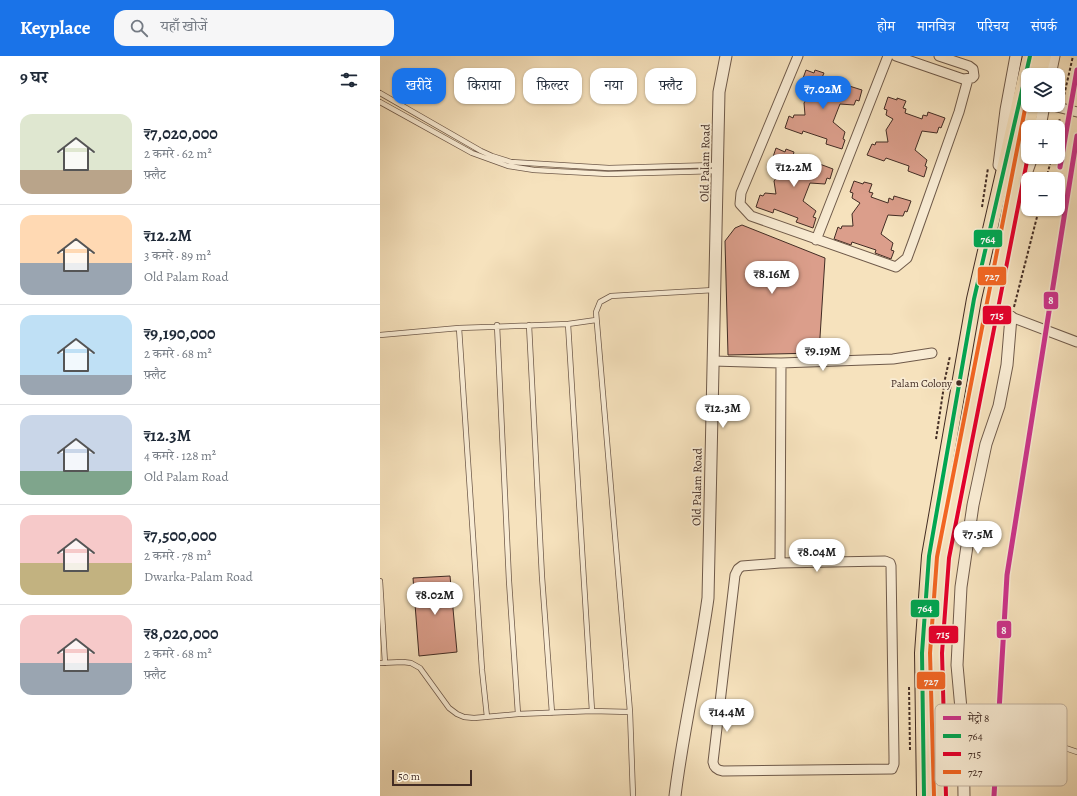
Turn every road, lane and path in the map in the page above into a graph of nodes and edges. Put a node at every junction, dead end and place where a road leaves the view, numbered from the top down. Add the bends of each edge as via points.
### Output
1 (726, 56) edge
2 (798, 56) edge
3 (888, 56) edge
4 (896, 56) edge
5 (939, 56) edge
6 (1016, 56) edge
7 (1030, 56) edge
8 (1044, 56) edge
9 (1054, 56) edge
10 (1073, 56) edge
11 (956, 59) edge
12 (1041, 68) edge
13 (1051, 68) edge
14 (968, 79) junction
15 (1065, 90) edge
16 (380, 93) edge
17 (380, 102) edge
18 (1065, 108) edge
19 (1031, 112) edge
20 (1077, 112) edge
21 (1030, 164) edge
22 (717, 168) junction
23 (991, 227) junction
24 (1008, 227) junction
25 (816, 240) junction
26 (714, 290) junction
27 (1011, 317) joint
28 (596, 320) junction
29 (568, 324) junction
30 (529, 325) junction
31 (497, 326) junction
32 (459, 328) junction
33 (380, 335) edge
34 (1077, 342) edge
35 (932, 353) dead end
36 (713, 361) junction
37 (781, 363) junction
38 (780, 563) junction
39 (380, 581) edge
40 (383, 663) edge
41 (937, 704) edge
42 (960, 704) edge
43 (592, 710) junction
44 (630, 712) junction
45 (552, 713) junction
46 (518, 714) junction
47 (487, 717) junction
48 (1067, 749) edge
49 (1077, 752) edge
50 (940, 786) edge
51 (964, 786) edge
52 (633, 796) edge
53 (675, 796) edge
54 (924, 796) edge
55 (940, 796) edge
56 (964, 796) edge

1 - 22 street, Old Palam Road via 719,92
2 - 25 street via 741,193 740,204 751,216
3 - 25 street
4 - 14 street
5 - 11 street
6 - 23 street via 1006,110
7 - 23 main road
8 - 12 main road
9 - 13 street
10 - 15 path
11 - 14 street via 974,69 974,76
14 - 25 street via 959,112 907,258 896,267
16 - 22 lane via 481,151 512,162 609,168
17 - 22 lane via 472,153 508,166 608,174
18 - 20 street
19 - 24 main road
21 - 24 street
22 - 26 street, Old Palam Road
23 - 54 main road via 974,299 929,556 922,653
24 - 41 main road via 943,557 936,653
26 - 28 lane via 611,296 600,302
26 - 36 street, Old Palam Road
27 - 34 street
27 - 42 street via 1007,365 973,505 961,587 956,666
28 - 29 lane
28 - 44 lane
29 - 30 lane
29 - 43 lane
30 - 31 lane
30 - 45 lane
31 - 32 lane
31 - 46 lane
32 - 33 lane
32 - 47 lane
35 - 37 street via 893,359
36 - 37 street
36 - 53 street, Old Palam Road via 708,598
37 - 38 street
38 - 38 street via 890,563 894,758 892,769 723,772 714,766 735,575 742,566
39 - 40 lane
40 - 47 lane via 411,663 426,674 441,698 457,714 474,718
43 - 44 lane
43 - 45 lane
44 - 52 lane
45 - 46 lane
46 - 47 lane
48 - 49 lane
50 - 55 main road
51 - 56 street

